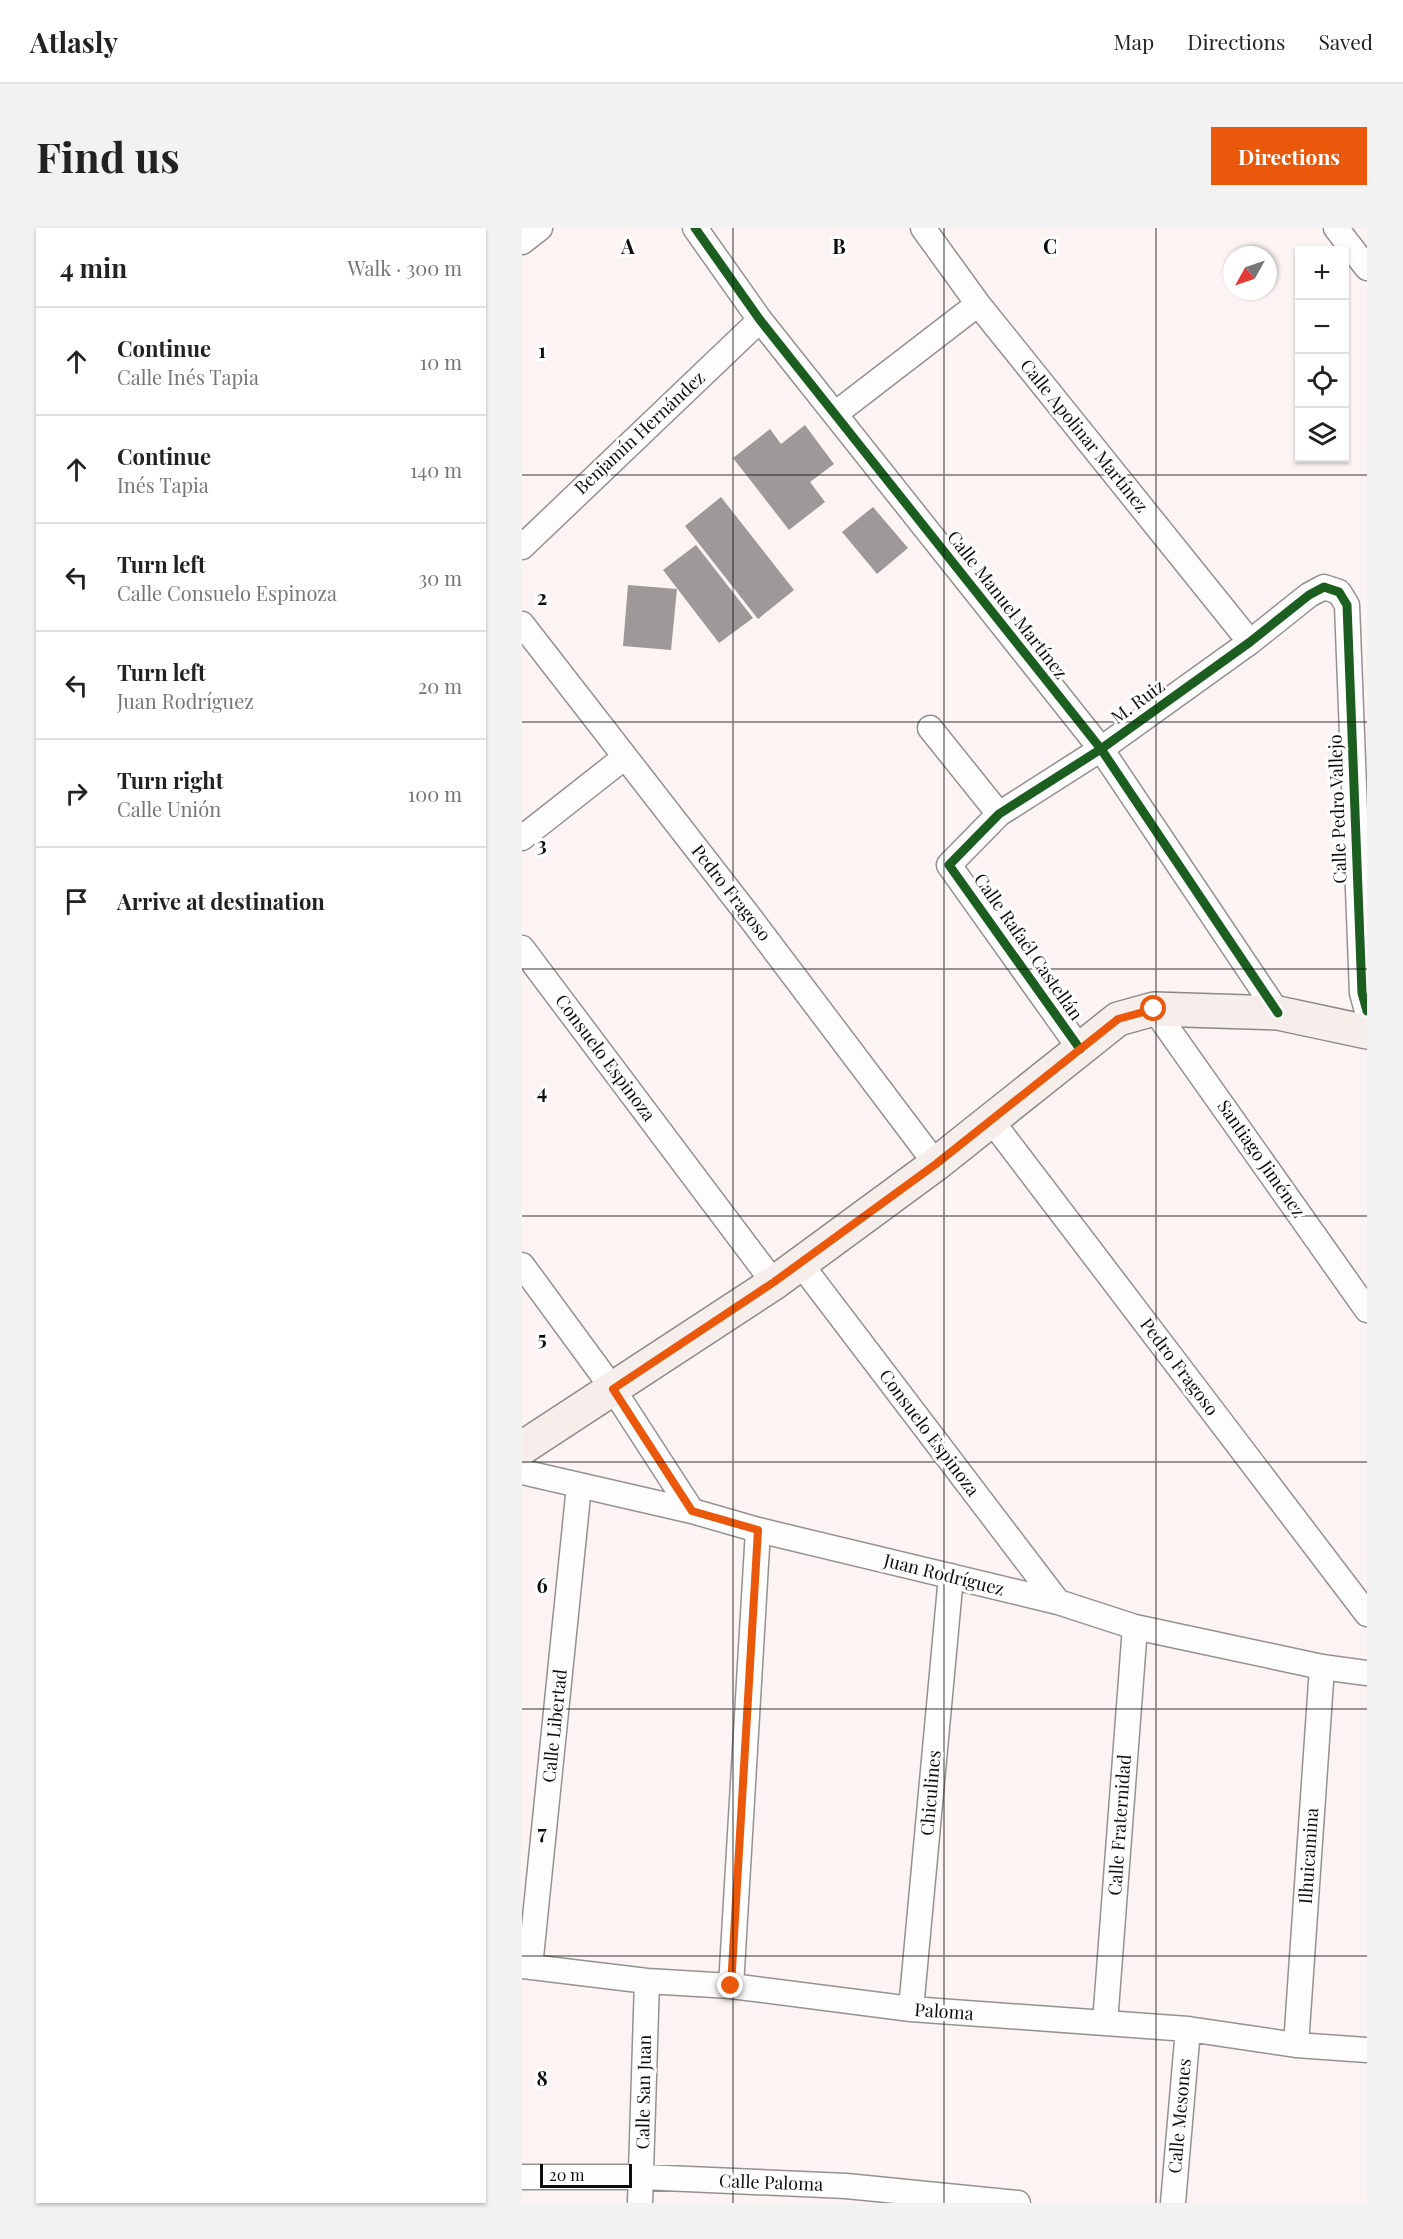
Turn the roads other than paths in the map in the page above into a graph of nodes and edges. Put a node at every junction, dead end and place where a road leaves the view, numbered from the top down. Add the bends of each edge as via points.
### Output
1 (540, 228) edge
2 (695, 228) edge
3 (923, 228) edge
4 (1336, 228) edge
5 (522, 242) edge
6 (1367, 268) edge
7 (978, 304) junction
8 (760, 320) junction
9 (836, 414) junction
10 (522, 547) edge
11 (1347, 605) joint
12 (522, 624) edge
13 (1250, 642) junction
14 (930, 728) dead end
15 (1101, 749) junction
16 (625, 757) junction
17 (999, 813) junction
18 (522, 838) edge
19 (949, 865) joint
20 (522, 948) edge
21 (1365, 997) edge
22 (1154, 1009) junction
23 (1278, 1013) junction
24 (1367, 1032) edge
25 (1080, 1049) junction
26 (991, 1120) junction
27 (936, 1164) junction
28 (800, 1263) junction
29 (522, 1265) edge
30 (774, 1282) junction
31 (1367, 1310) edge
32 (613, 1389) junction
33 (522, 1448) edge
34 (522, 1472) edge
35 (579, 1486) junction
36 (692, 1511) junction
37 (758, 1530) junction
38 (951, 1576) junction
39 (1058, 1602) junction
40 (1367, 1614) edge
41 (1135, 1627) junction
42 (1322, 1667) junction
43 (1367, 1673) edge
44 (526, 1967) edge
45 (647, 1981) junction
46 (731, 1986) junction
47 (911, 2009) junction
48 (1105, 2023) junction
49 (1188, 2029) junction
50 (1296, 2045) junction
51 (1367, 2050) edge
52 (522, 2177) edge
53 (642, 2177) junction
54 (846, 2194) edge
55 (640, 2203) edge
56 (1018, 2203) edge
57 (1173, 2203) edge

1 - 5 street
2 - 8 street, Calle Manuel Martínez
3 - 7 street, Calle Apolinar Martínez
4 - 6 street
7 - 9 street
7 - 13 street, Calle Apolinar Martínez
8 - 9 street, Calle Manuel Martínez
8 - 10 street, Benjamín Hernández
9 - 15 street, Calle Manuel Martínez
11 - 13 street, M. Ruiz via 1339,592 1324,587
11 - 21 street, Calle Pedro Vallejo
12 - 16 street, Pedro Fragoso
13 - 15 street, M. Ruiz
14 - 17 street
15 - 17 street, M. Ruiz
15 - 23 street, Calle Manuel Martínez
16 - 18 street
16 - 27 street, Pedro Fragoso
17 - 19 street, M. Ruiz
19 - 25 street, Calle Rafaél Castellán
20 - 30 street, Consuelo Espinoza
22 - 23 main road
22 - 25 main road via 1118,1019
22 - 31 street, Santiago Jiménez
23 - 24 main road
25 - 26 main road
26 - 27 main road
26 - 40 street, Pedro Fragoso
27 - 28 main road
28 - 30 main road
28 - 39 street, Consuelo Espinoza
29 - 32 street
30 - 32 main road
32 - 33 main road
32 - 36 street
34 - 35 street, Juan Rodríguez
35 - 36 street, Juan Rodríguez
35 - 44 street, Calle Libertad
36 - 37 street, Juan Rodríguez
37 - 38 street, Juan Rodríguez
37 - 46 street
38 - 39 street, Juan Rodríguez
38 - 47 street, Chiculines
39 - 41 street, Juan Rodríguez
41 - 42 street, Juan Rodríguez
41 - 48 street, Calle Fraternidad
42 - 43 street, Juan Rodríguez
42 - 50 street, Ilhuicamina
44 - 45 street, Paloma
45 - 46 street, Paloma
45 - 53 street, Calle San Juan
46 - 47 street, Paloma
47 - 48 street, Paloma
48 - 49 street, Paloma
49 - 50 street, Paloma
49 - 57 street, Calle Mesones
50 - 51 street, Paloma
52 - 53 street, Calle Paloma
53 - 54 street, Calle Paloma
53 - 55 street, Calle San Juan
54 - 56 street, Calle Paloma

